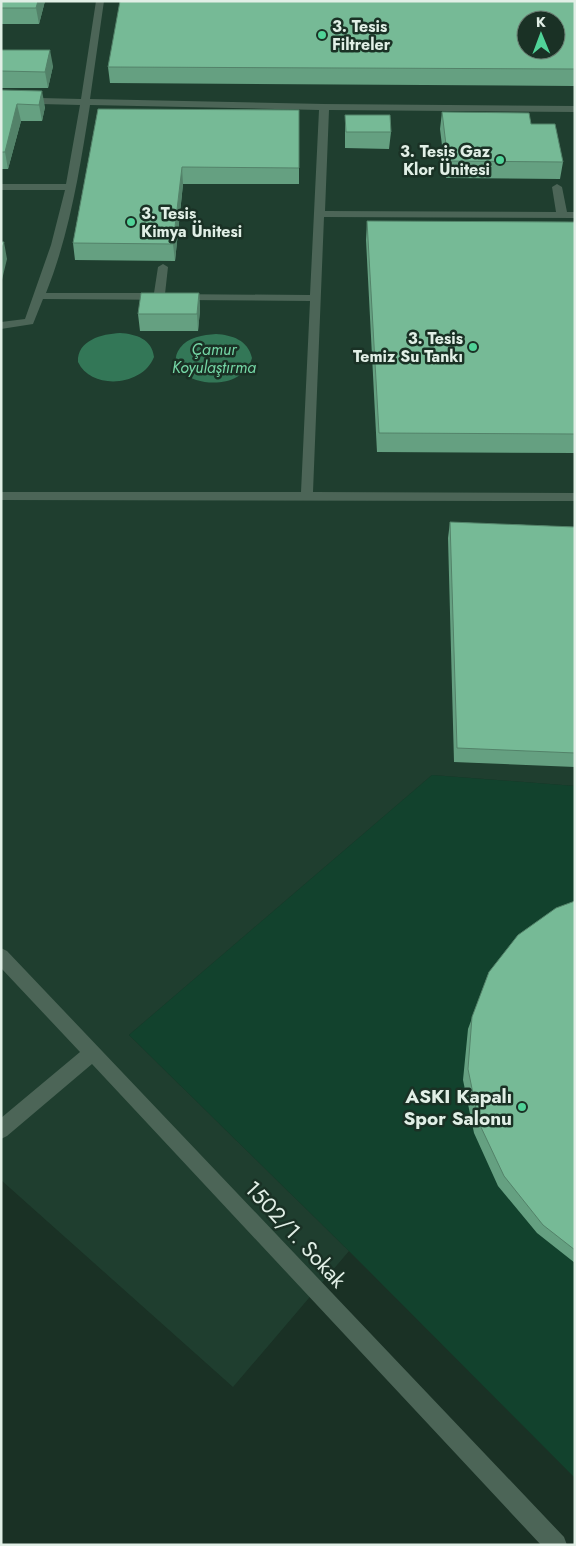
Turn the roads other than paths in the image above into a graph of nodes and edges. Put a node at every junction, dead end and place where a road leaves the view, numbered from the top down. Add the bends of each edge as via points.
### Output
1 (100, 1) edge
2 (1, 100) edge
3 (84, 101) junction
4 (324, 107) junction
5 (575, 109) edge
6 (1, 187) edge
7 (71, 187) junction
8 (557, 187) dead end
9 (319, 214) junction
10 (562, 215) junction
11 (575, 215) edge
12 (163, 267) edge
13 (40, 296) junction
14 (159, 297) junction
15 (316, 298) junction
16 (1, 326) edge
17 (1, 496) edge
18 (307, 496) junction
19 (575, 497) edge
20 (1, 956) edge
21 (92, 1052) junction
22 (1, 1130) edge
23 (556, 1545) edge

1 - 3 lane
2 - 3 lane
3 - 4 lane
3 - 7 lane
4 - 5 lane via 542,113
4 - 9 lane
6 - 7 lane
7 - 13 lane
8 - 10 lane
9 - 10 lane
9 - 15 lane
10 - 11 lane
12 - 14 lane
13 - 14 lane
13 - 16 lane via 28,322
14 - 15 lane
15 - 18 lane
17 - 18 lane
18 - 19 lane
20 - 21 lane, 1502/1. Sokak
21 - 22 lane
21 - 23 lane, 1502/1. Sokak

